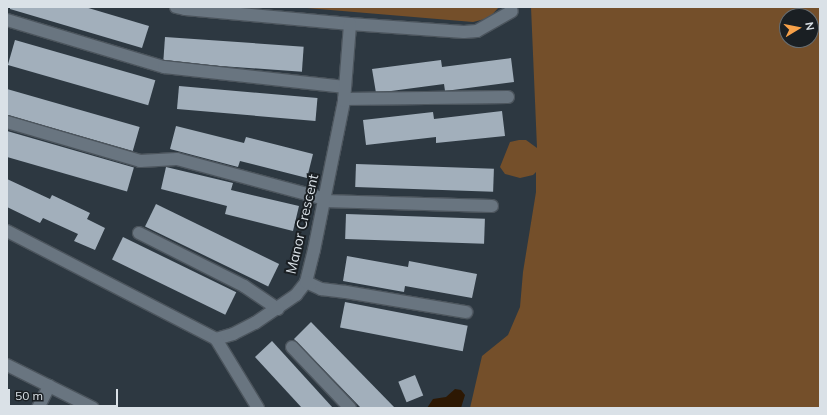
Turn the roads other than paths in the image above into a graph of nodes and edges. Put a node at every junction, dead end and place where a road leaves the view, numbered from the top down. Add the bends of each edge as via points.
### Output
1 (176, 7) edge
2 (512, 11) dead end
3 (7, 20) edge
4 (350, 24) junction
5 (345, 93) junction
6 (508, 97) dead end
7 (7, 122) edge
8 (325, 200) junction
9 (492, 206) dead end
10 (7, 231) edge
11 (139, 233) dead end
12 (306, 282) junction
13 (278, 309) junction
14 (466, 312) dead end
15 (216, 339) junction
16 (292, 347) dead end
17 (7, 365) edge
18 (49, 386) junction
19 (38, 408) edge
20 (93, 408) edge
21 (258, 408) edge
22 (350, 408) edge

1 - 4 street via 185,10
2 - 4 street via 477,31
3 - 5 street via 164,67
4 - 5 street, Manor Crescent
5 - 6 street
5 - 8 street, Manor Crescent
7 - 8 street via 140,161 177,159
8 - 9 street
8 - 12 street, Manor Crescent
10 - 15 street
11 - 13 street via 244,286
12 - 13 street, Manor Crescent via 296,295
12 - 14 street via 321,289
13 - 15 street, Manor Crescent via 233,334
15 - 21 street
16 - 22 street
17 - 18 street
18 - 19 street
18 - 20 street

